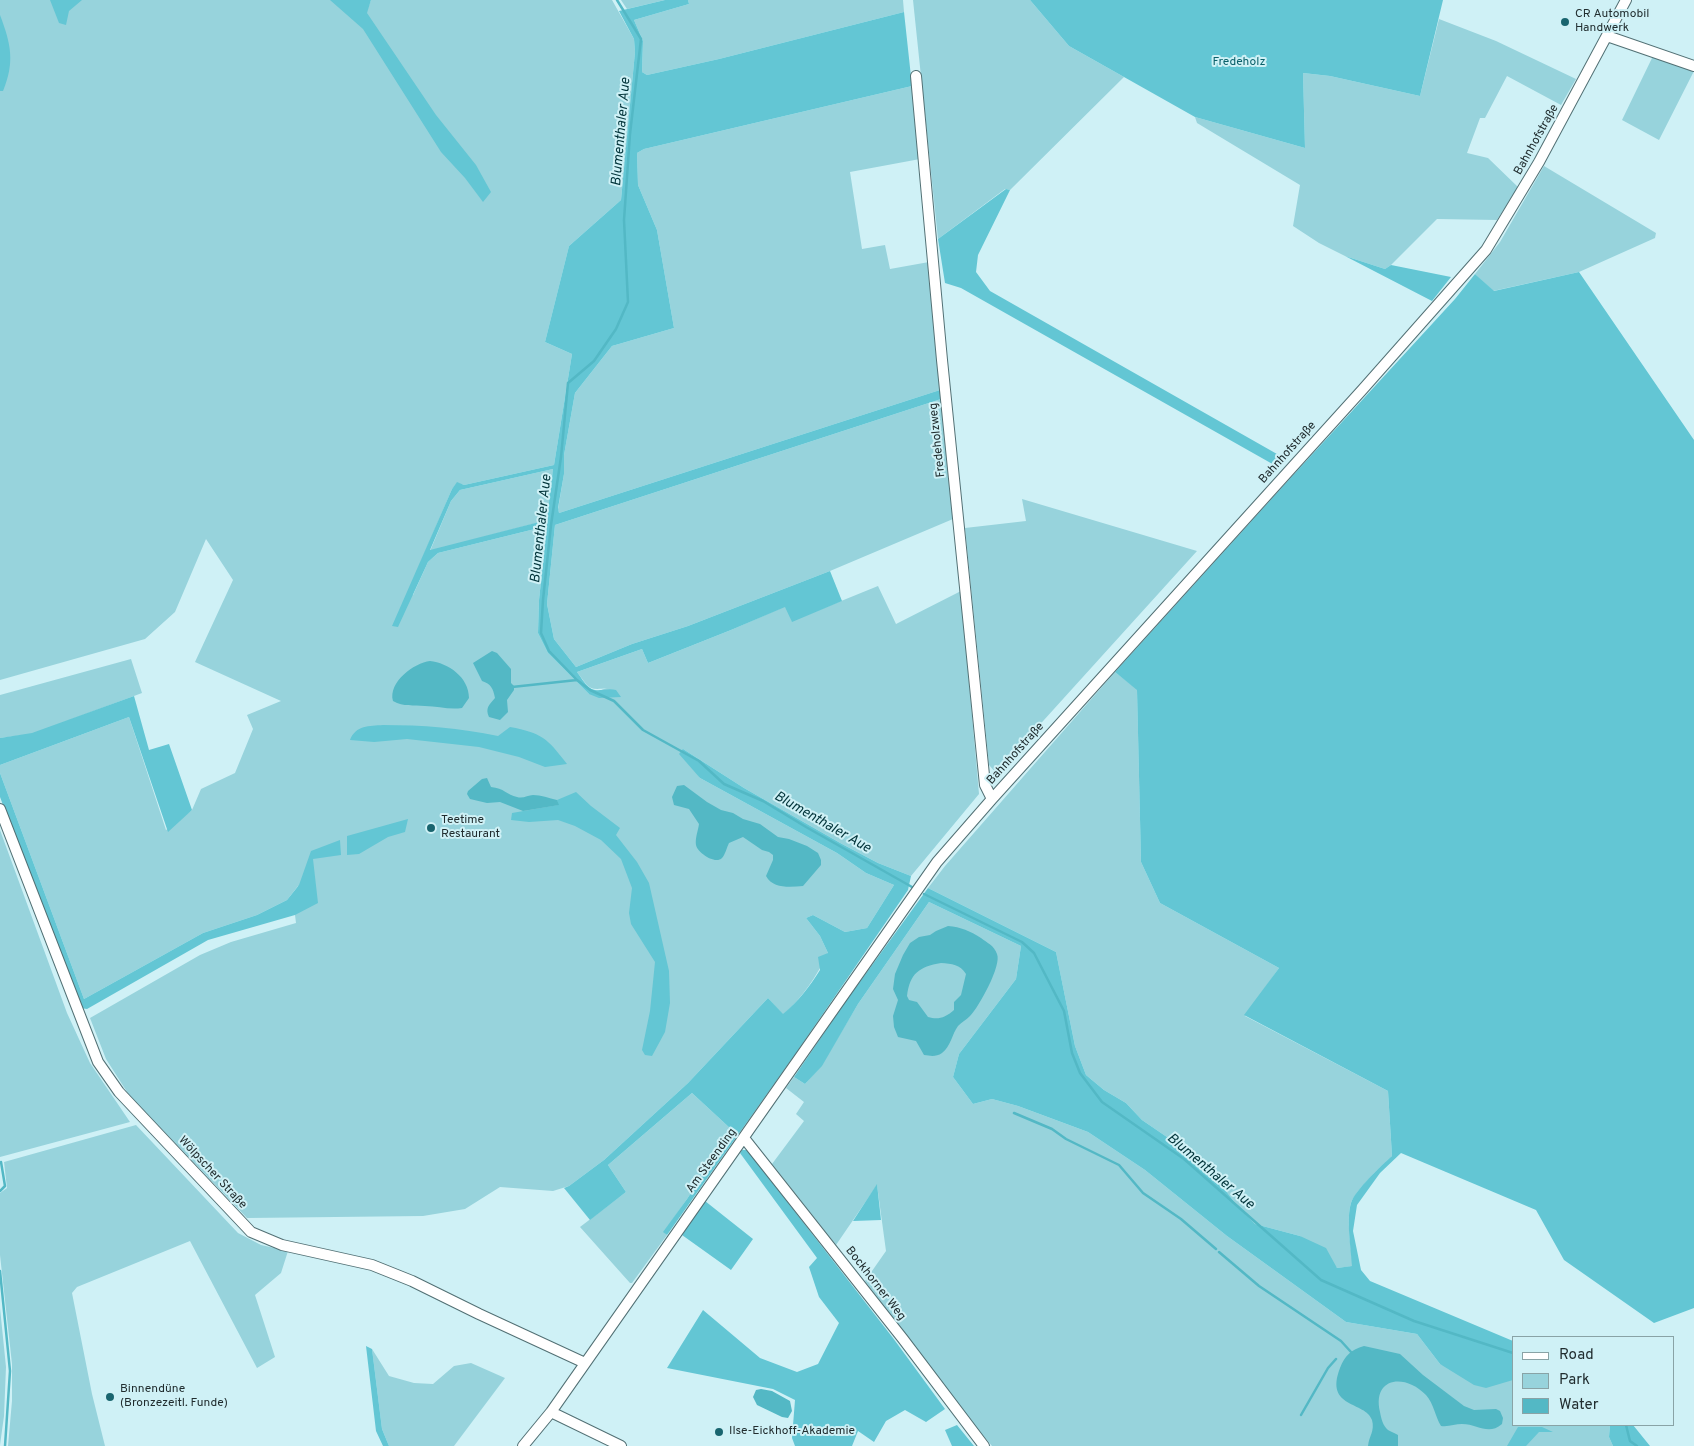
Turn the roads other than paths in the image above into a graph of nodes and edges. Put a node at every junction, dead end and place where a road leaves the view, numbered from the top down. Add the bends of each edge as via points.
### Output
1 (1626, 0) edge
2 (1607, 36) junction
3 (1694, 66) edge
4 (916, 76) dead end
5 (992, 799) junction
6 (0, 809) edge
7 (918, 888) joint
8 (744, 1138) junction
9 (584, 1364) junction
10 (551, 1412) junction
11 (524, 1446) edge
12 (621, 1446) edge
13 (984, 1446) edge

1 - 2 street, Bahnhofstraße
2 - 3 street
2 - 5 street, Bahnhofstraße via 1539,162 1486,250
4 - 5 street, Fredeholzweg via 985,785
5 - 7 street, Bahnhofstraße
6 - 9 street, Wölpscher Straße via 98,1062 119,1092 251,1232 282,1245 372,1264 412,1280
7 - 8 street, Am Steending
8 - 9 street, Am Steending
8 - 13 street, Bockhorner Weg
9 - 10 street, Am Steending
10 - 11 street, Am Steending
10 - 12 street

